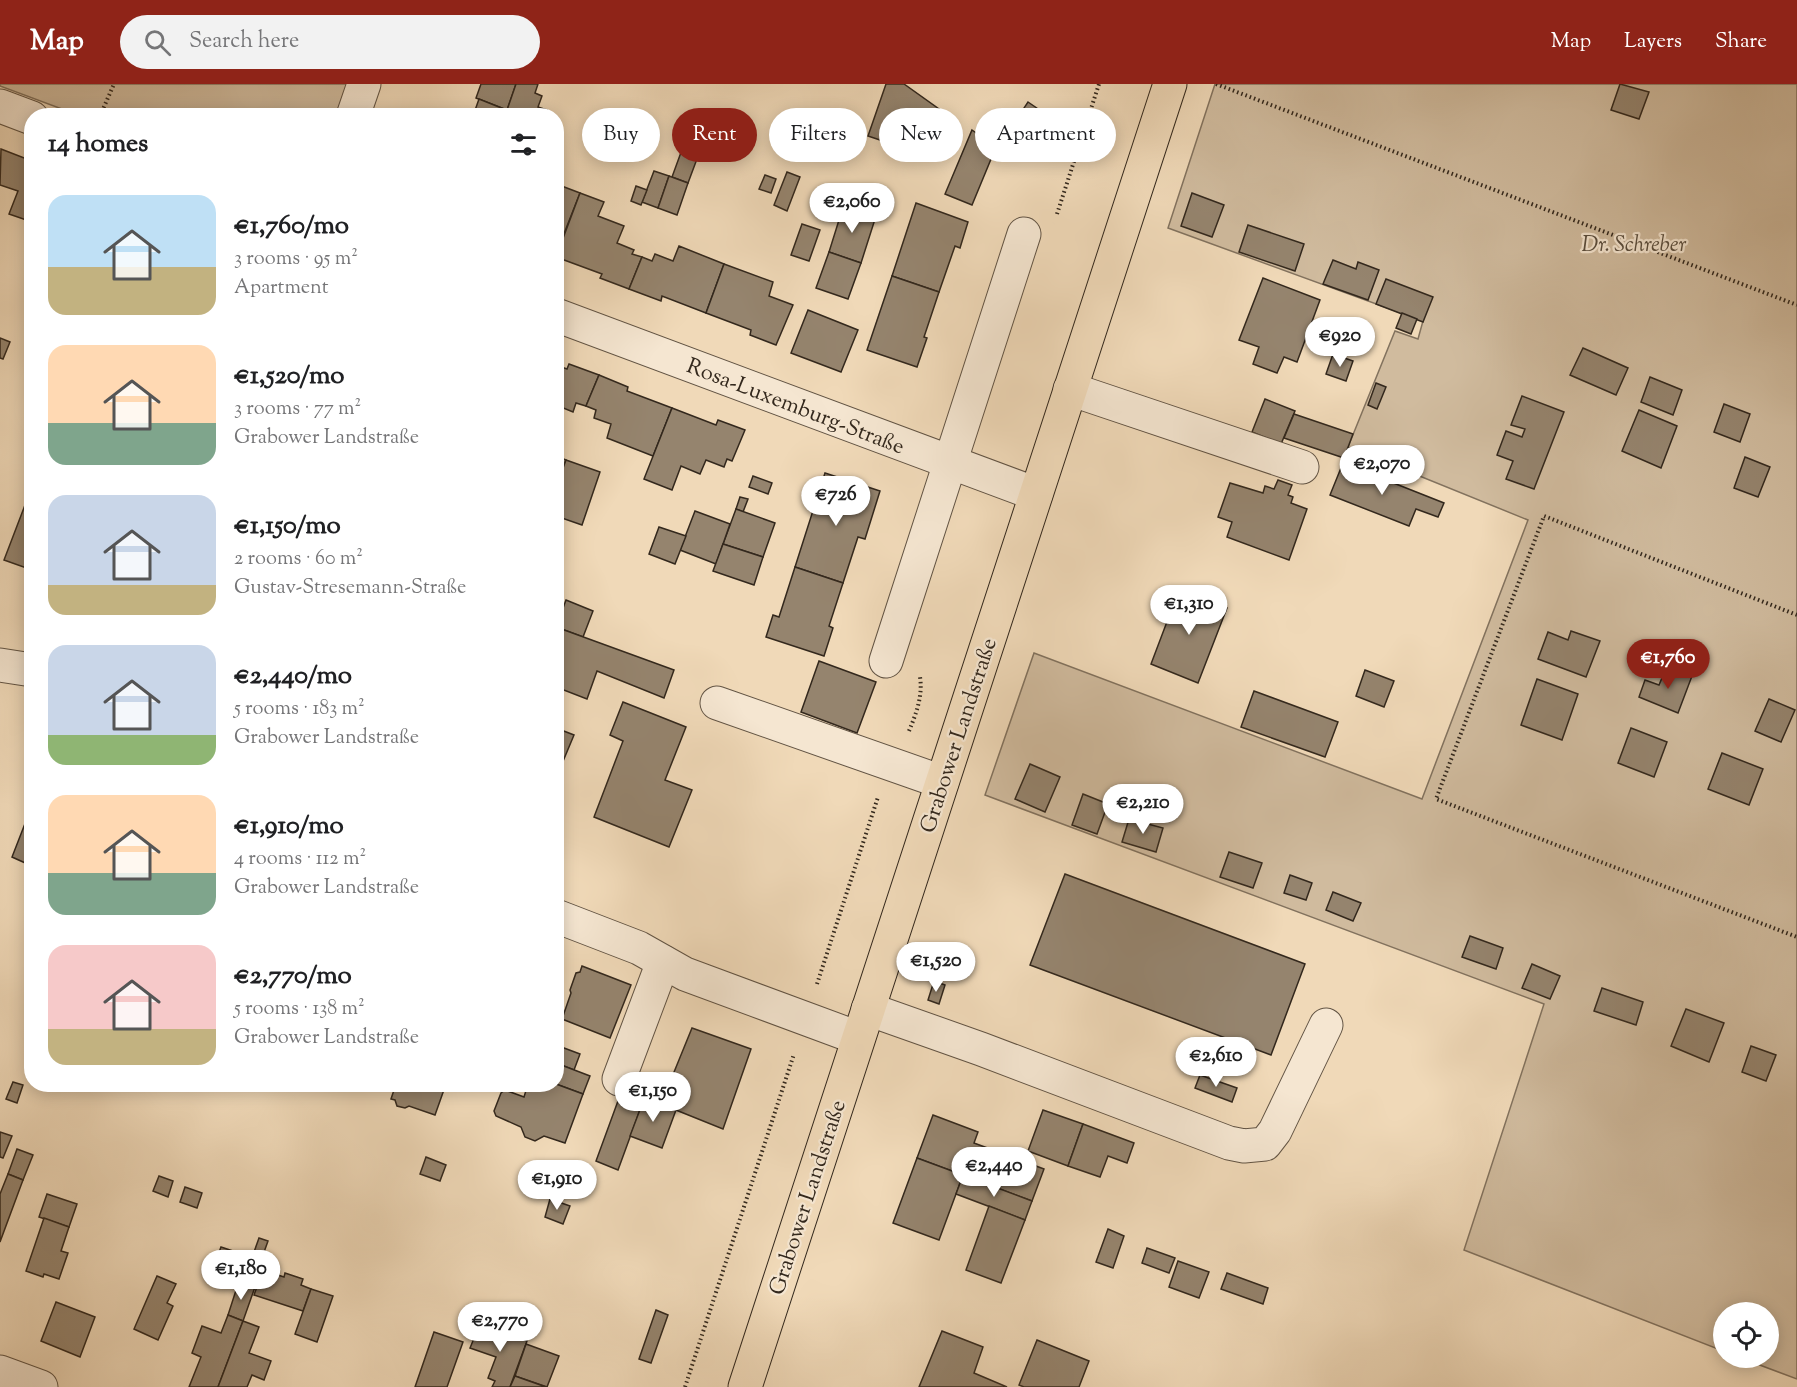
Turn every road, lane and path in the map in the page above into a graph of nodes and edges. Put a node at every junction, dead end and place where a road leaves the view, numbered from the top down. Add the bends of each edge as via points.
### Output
1 (114, 84) edge
2 (364, 84) edge
3 (1170, 84) edge
4 (1216, 84) edge
5 (0, 106) edge
6 (104, 108) edge
7 (355, 108) edge
8 (24, 115) edge
9 (1024, 234) dead end
10 (1797, 305) edge
11 (564, 318) edge
12 (1070, 389) junction
13 (951, 463) junction
14 (1302, 467) dead end
15 (1036, 494) junction
16 (1797, 615) edge
17 (886, 661) dead end
18 (0, 665) edge
19 (24, 669) edge
20 (717, 703) dead end
21 (942, 782) junction
22 (564, 919) edge
23 (1797, 937) edge
24 (663, 962) junction
25 (863, 1024) junction
26 (1326, 1025) dead end
27 (619, 1079) dead end
28 (0, 1372) edge
29 (41, 1387) edge
30 (745, 1387) edge

1 - 6 path
2 - 7 street
3 - 12 main road, Grabower Landstraße
4 - 10 path
5 - 8 street
9 - 13 street
11 - 13 street, Rosa-Luxemburg-Straße
12 - 14 street
12 - 15 main road, Grabower Landstraße
13 - 15 street, Rosa-Luxemburg-Straße
13 - 17 street
15 - 21 main road, Grabower Landstraße
16 - 23 path via 1544,516 1436,799
18 - 19 street
20 - 21 street
21 - 25 main road, Grabower Landstraße
22 - 24 street via 639,948
24 - 25 street via 685,974
24 - 27 street
25 - 26 street via 981,1048 1244,1146 1265,1144 1275,1131
25 - 30 main road, Grabower Landstraße
28 - 29 street

